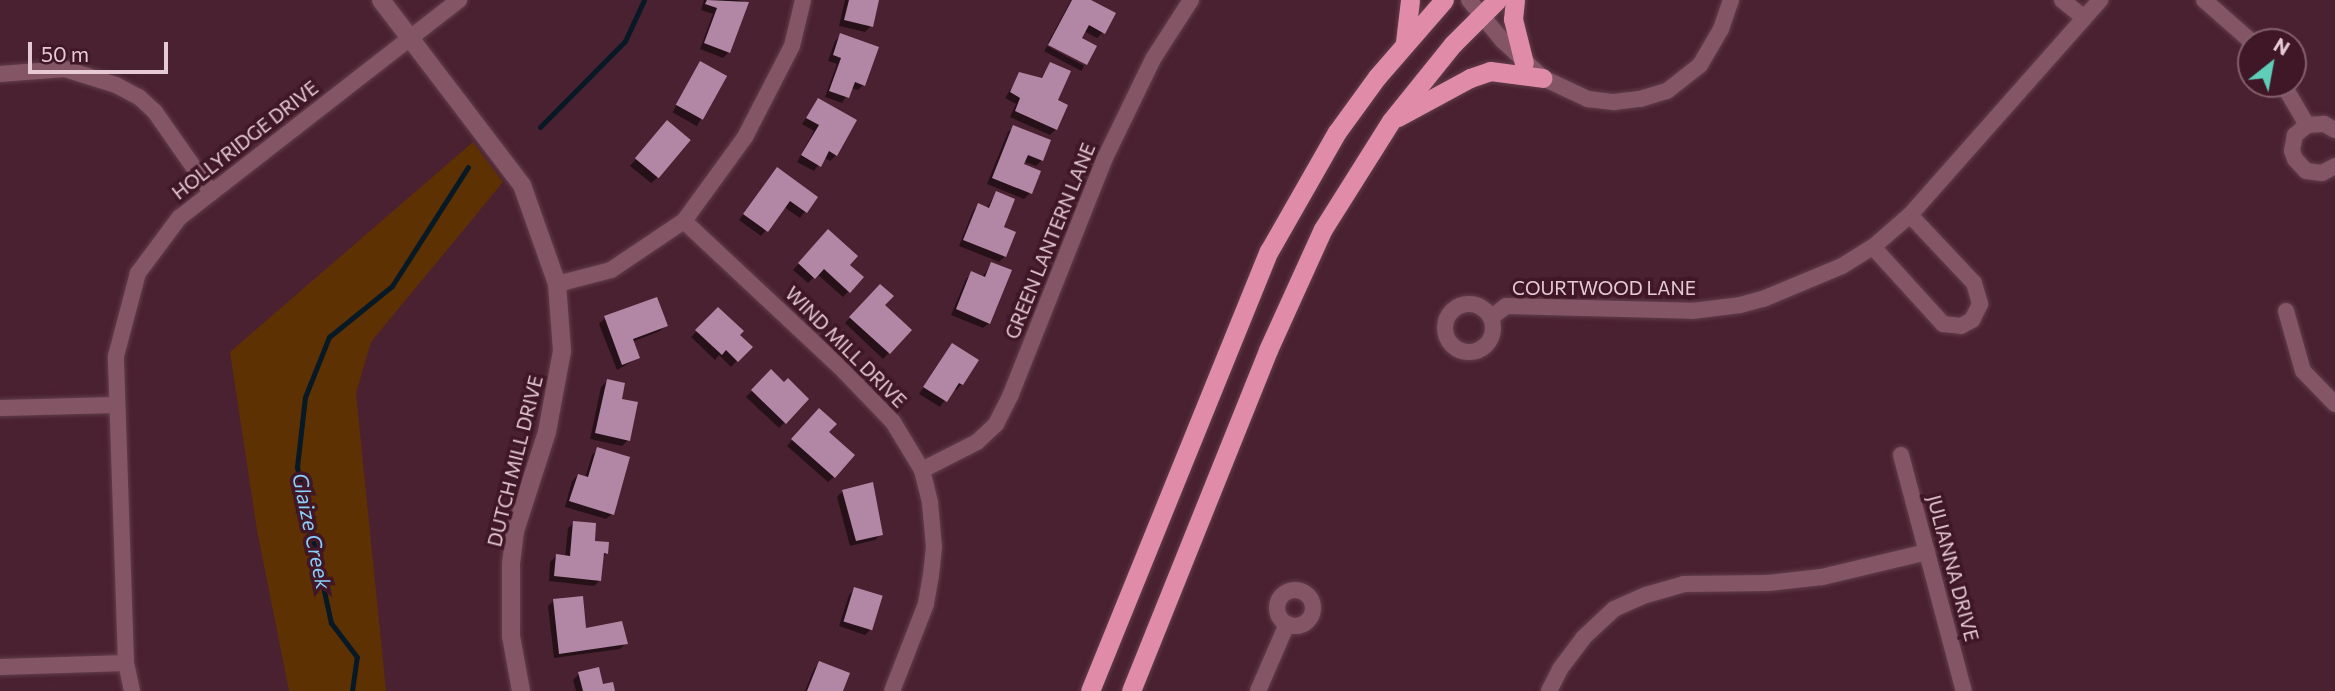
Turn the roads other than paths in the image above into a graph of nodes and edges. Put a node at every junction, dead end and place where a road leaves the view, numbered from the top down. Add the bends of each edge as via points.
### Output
1 (381, 0) edge
2 (459, 0) edge
3 (803, 0) edge
4 (1191, 0) edge
5 (1410, 0) edge
6 (1444, 0) edge
7 (1497, 0) edge
8 (1515, 0) edge
9 (1731, 0) edge
10 (2062, 0) edge
11 (2100, 0) edge
12 (2204, 0) edge
13 (1475, 8) edge
14 (2084, 19) junction
15 (2237, 29) edge
16 (412, 38) junction
17 (1405, 42) junction
18 (1524, 63) junction
19 (0, 74) edge
20 (1543, 78) junction
21 (2291, 98) edge
22 (1391, 121) junction
23 (2307, 125) junction
24 (2335, 130) edge
25 (2335, 166) edge
26 (212, 192) junction
27 (1910, 215) junction
28 (684, 221) junction
29 (1873, 247) junction
30 (557, 284) junction
31 (2286, 311) dead end
32 (1492, 317) dead end
33 (2335, 404) edge
34 (117, 405) junction
35 (0, 408) edge
36 (1901, 455) dead end
37 (922, 470) junction
38 (1927, 552) junction
39 (1287, 624) dead end
40 (126, 663) junction
41 (0, 667) edge
42 (132, 691) edge
43 (521, 691) edge
44 (892, 691) edge
45 (1090, 691) edge
46 (1131, 691) edge
47 (1258, 691) edge
48 (1549, 691) edge
49 (1965, 691) edge

1 - 16 street, DUTCH MILL DRIVE
2 - 16 street, HOLLYRIDGE DRIVE
3 - 28 street via 792,46 745,137
4 - 37 street, GREEN LANTERN LANE via 1153,59 1104,160 1026,360 996,424 977,442
5 - 17 highway
6 - 17 highway
7 - 13 highway
8 - 18 highway via 1513,19
9 - 20 street via 1700,65 1667,91 1614,102 1588,99
10 - 14 street
11 - 14 street, COURTWOOD LANE
12 - 15 street
13 - 18 street
13 - 22 highway via 1453,44
14 - 27 street, COURTWOOD LANE
16 - 26 street, HOLLYRIDGE DRIVE
16 - 30 street, DUTCH MILL DRIVE via 522,185
17 - 45 highway via 1337,132 1269,251
18 - 20 street
19 - 26 street via 65,69 139,97 155,112
20 - 22 highway via 1490,71
21 - 23 street
22 - 46 highway via 1323,229 1293,291
23 - 24 street via 2324,124
23 - 25 street via 2295,135 2295,159 2314,173
26 - 34 street, HOLLYRIDGE DRIVE via 179,218 138,273 118,340
27 - 29 street, COURTWOOD LANE
27 - 29 street via 1974,283 1980,304 1972,320 1961,326 1943,324
28 - 30 street via 611,270
28 - 37 street, WIND MILL DRIVE via 893,422
29 - 32 street, COURTWOOD LANE via 1842,266 1740,305 1692,311 1506,306
30 - 43 street, DUTCH MILL DRIVE via 562,351 547,432 515,531 511,564 511,636
31 - 33 street via 2303,371
34 - 35 street
34 - 40 street, HOLLYRIDGE DRIVE
36 - 38 street, JULIANNA DRIVE
37 - 44 street, WIND MILL DRIVE via 934,547 931,575 926,604
38 - 48 street via 1822,577 1684,584 1646,595 1614,609 1584,638
38 - 49 street, JULIANNA DRIVE
39 - 47 street
40 - 41 street
40 - 42 street, HOLLYRIDGE DRIVE

